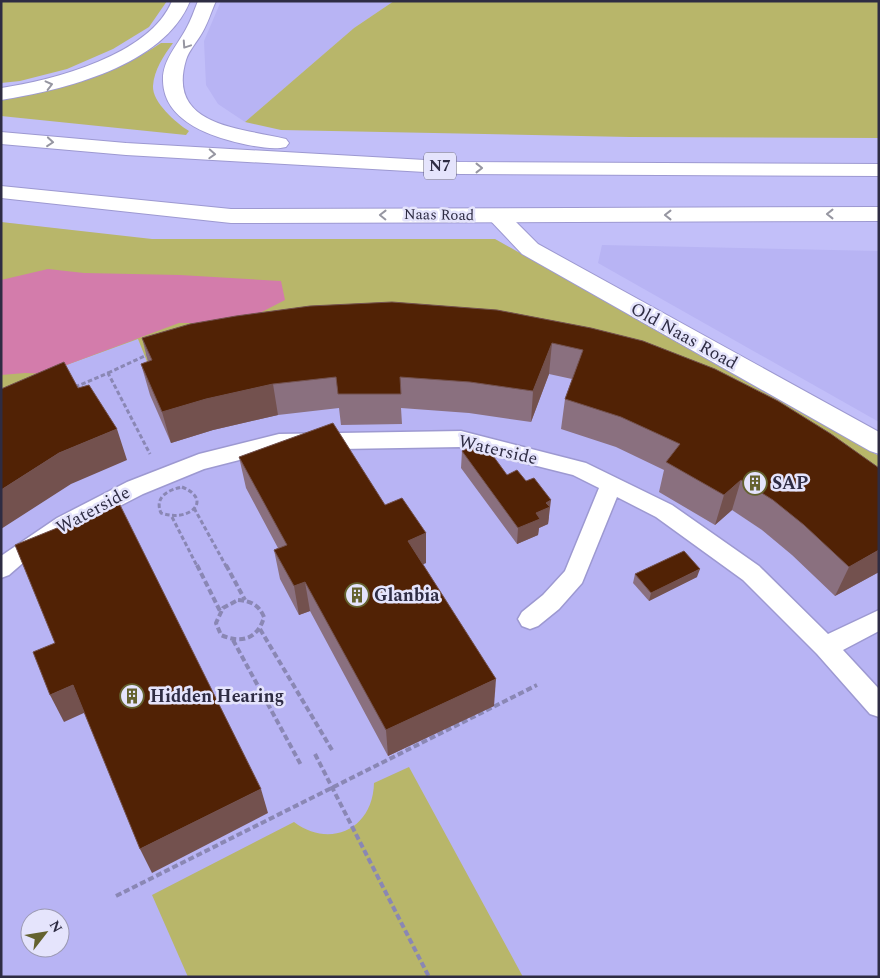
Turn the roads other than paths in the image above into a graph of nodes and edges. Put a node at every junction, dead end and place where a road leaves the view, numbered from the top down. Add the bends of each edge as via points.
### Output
1 (181, 1) edge
2 (207, 1) edge
3 (1, 94) edge
4 (1, 138) edge
5 (879, 169) edge
6 (1, 192) edge
7 (1, 206) edge
8 (879, 214) edge
9 (231, 216) junction
10 (497, 216) junction
11 (879, 444) edge
12 (611, 485) junction
13 (1, 569) edge
14 (530, 619) dead end
15 (879, 620) edge
16 (825, 648) junction
17 (879, 706) edge

3 -> 1 main road via 64,81 97,70 128,54 155,36 175,16
2 -> 5 main road, N7 via 192,36 177,58 171,89 178,105 197,122 227,133 269,142 344,148
4 -> 5 main road, N7 via 126,149 460,168
6 - 9 main road, Naas Road
7 - 9 main road via 102,214
8 -> 10 main road, Naas Road
10 -> 9 main road, Naas Road
10 - 11 main road, Old Naas Road via 530,249
12 - 13 lane, Waterside via 579,469 461,439 279,442 199,462 143,484 65,524
12 - 14 lane via 574,576 551,602
12 - 16 lane, Waterside via 664,511 751,572
15 - 16 lane
16 - 17 lane, Waterside

